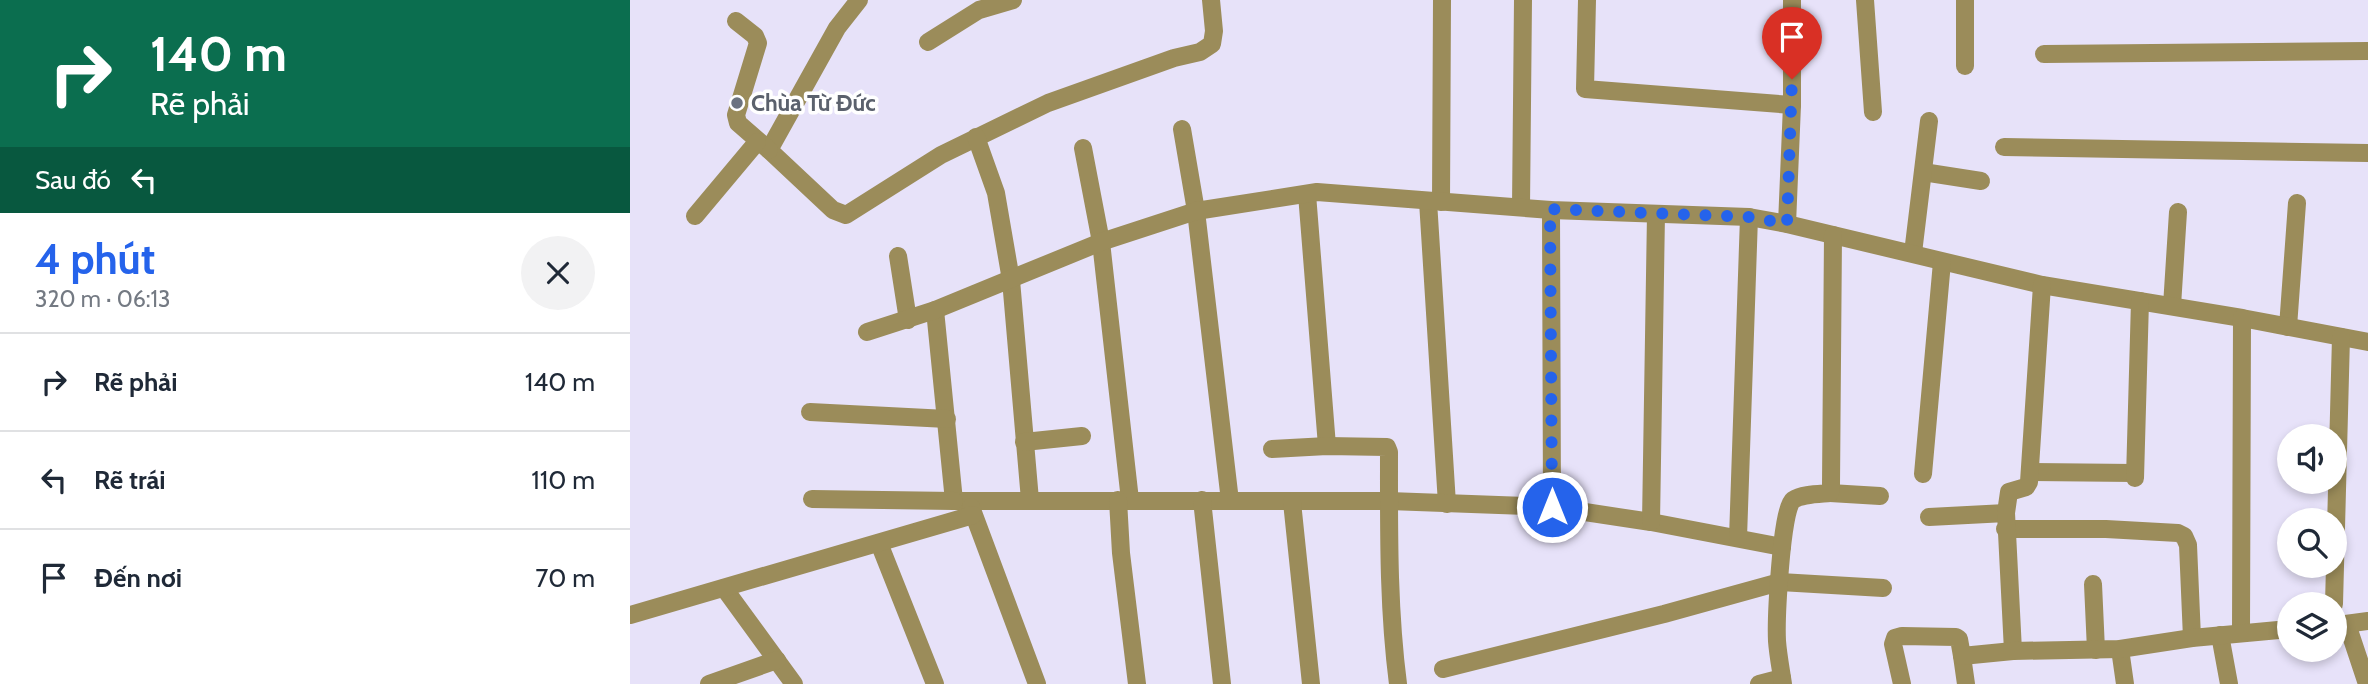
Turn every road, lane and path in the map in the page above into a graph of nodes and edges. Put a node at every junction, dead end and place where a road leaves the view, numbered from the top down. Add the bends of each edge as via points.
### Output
1 (859, 0) edge
2 (1013, 0) edge
3 (1211, 0) edge
4 (1442, 0) edge
5 (1523, 0) edge
6 (1587, 0) edge
7 (1792, 0) edge
8 (1865, 0) edge
9 (1965, 0) edge
10 (736, 20) dead end
11 (928, 42) dead end
12 (2368, 51) edge
13 (2045, 54) dead end
14 (1965, 65) dead end
15 (1792, 105) junction
16 (1873, 113) dead end
17 (1929, 121) dead end
18 (1182, 129) dead end
19 (976, 137) junction
20 (763, 146) junction
21 (2004, 147) dead end
22 (1083, 148) dead end
23 (2368, 153) edge
24 (1923, 172) junction
25 (1981, 181) dead end
26 (1307, 194) junction
27 (1435, 202) junction
28 (2297, 203) dead end
29 (1521, 207) junction
30 (1550, 209) junction
31 (1196, 211) junction
32 (2178, 212) dead end
33 (1656, 214) junction
34 (695, 216) dead end
35 (1749, 217) junction
36 (1787, 224) junction
37 (1833, 235) junction
38 (1101, 243) junction
39 (1913, 253) junction
40 (898, 256) dead end
41 (1942, 262) junction
42 (1011, 279) junction
43 (2042, 285) junction
44 (2140, 301) junction
45 (2172, 306) junction
46 (935, 310) junction
47 (2242, 318) junction
48 (908, 320) junction
49 (2288, 327) junction
50 (867, 332) dead end
51 (2340, 337) junction
52 (2368, 342) edge
53 (810, 412) dead end
54 (947, 419) junction
55 (1082, 436) dead end
56 (1024, 442) junction
57 (1327, 446) junction
58 (1272, 449) dead end
59 (2030, 472) junction
60 (1923, 474) dead end
61 (1830, 493) junction
62 (1880, 496) dead end
63 (812, 499) dead end
64 (1030, 500) junction
65 (1124, 500) junction
66 (1202, 500) junction
67 (1230, 500) junction
68 (1389, 501) junction
69 (1292, 502) junction
70 (1447, 504) junction
71 (966, 506) junction
72 (1552, 507) junction
73 (1929, 517) dead end
74 (2005, 521) junction
75 (1651, 522) junction
76 (1738, 538) junction
77 (879, 543) junction
78 (1782, 547) junction
79 (1780, 582) junction
80 (2093, 584) dead end
81 (724, 588) junction
82 (1883, 588) dead end
83 (2334, 592) edge
84 (630, 615) edge
85 (2368, 621) edge
86 (2347, 624) edge
87 (2277, 630) edge
88 (2241, 633) junction
89 (2220, 635) junction
90 (2192, 638) junction
91 (2347, 639) edge
92 (2120, 649) junction
93 (2096, 650) junction
94 (2013, 651) junction
95 (1962, 656) junction
96 (777, 660) junction
97 (1443, 670) dead end
98 (1783, 681) edge
99 (709, 684) edge
100 (794, 684) edge
101 (935, 684) edge
102 (1037, 684) edge
103 (1137, 684) edge
104 (1222, 684) edge
105 (1311, 684) edge
106 (1398, 684) edge
107 (1759, 684) edge
108 (1902, 684) edge
109 (1966, 684) edge
110 (2125, 684) edge
111 (2229, 684) edge
112 (2367, 684) edge

1 - 20 street
2 - 11 street via 979,10
3 - 19 street via 1212,44 1200,52 1071,94
4 - 27 street
5 - 29 street
6 - 15 street via 1585,89
7 - 15 street
8 - 16 street
9 - 14 street
10 - 20 street via 758,43 737,123
12 - 13 street
15 - 36 street
17 - 24 street
18 - 31 street
19 - 20 street via 846,215 833,210
19 - 42 street via 996,193
20 - 34 street
21 - 23 street
22 - 38 street
24 - 25 street
24 - 39 street
26 - 27 street
26 - 31 street
26 - 57 street
27 - 29 street
27 - 70 street
28 - 49 street
29 - 30 street
30 - 33 street
30 - 72 street
31 - 38 street
31 - 67 street
32 - 45 street
33 - 35 street
33 - 75 street
35 - 36 street
35 - 76 street
36 - 37 street
37 - 39 street
37 - 61 street
38 - 42 street
38 - 65 street
39 - 41 street
40 - 48 street
41 - 43 street
41 - 60 street
42 - 46 street
42 - 56 street
43 - 44 street
43 - 59 street
44 - 45 street
44 - 59 street via 2135,475
45 - 47 street
46 - 48 street
46 - 54 street
47 - 49 street
47 - 88 street
48 - 50 street
49 - 51 street
51 - 52 street
51 - 83 street
53 - 54 street
54 - 71 street
55 - 56 street
56 - 64 street
57 - 58 street
57 - 68 street via 1387,447
59 - 74 street via 2028,485 2009,492
61 - 62 street
61 - 78 street via 1792,501
63 - 71 street
64 - 65 street
64 - 71 street
65 - 66 street
65 - 103 street via 1121,553
66 - 67 street
66 - 104 street
67 - 69 street
68 - 69 street
68 - 70 street
68 - 106 street via 1392,634
69 - 105 street
70 - 72 street
71 - 77 street
71 - 102 street
72 - 75 street
73 - 74 street
74 - 90 street via 2184,536
74 - 94 street
75 - 76 street
76 - 78 street
77 - 81 street
77 - 101 street
78 - 79 street
79 - 82 street
79 - 97 street
79 - 98 street via 1777,640
80 - 93 street
81 - 84 street
81 - 96 street
85 - 86 street
87 - 88 street
88 - 89 street
89 - 90 street
89 - 111 street
90 - 92 street
91 - 112 street
92 - 93 street
92 - 110 street
93 - 94 street
94 - 95 street
95 - 108 street via 1956,637 1895,638
95 - 109 street
96 - 99 street
96 - 100 street
98 - 107 street

